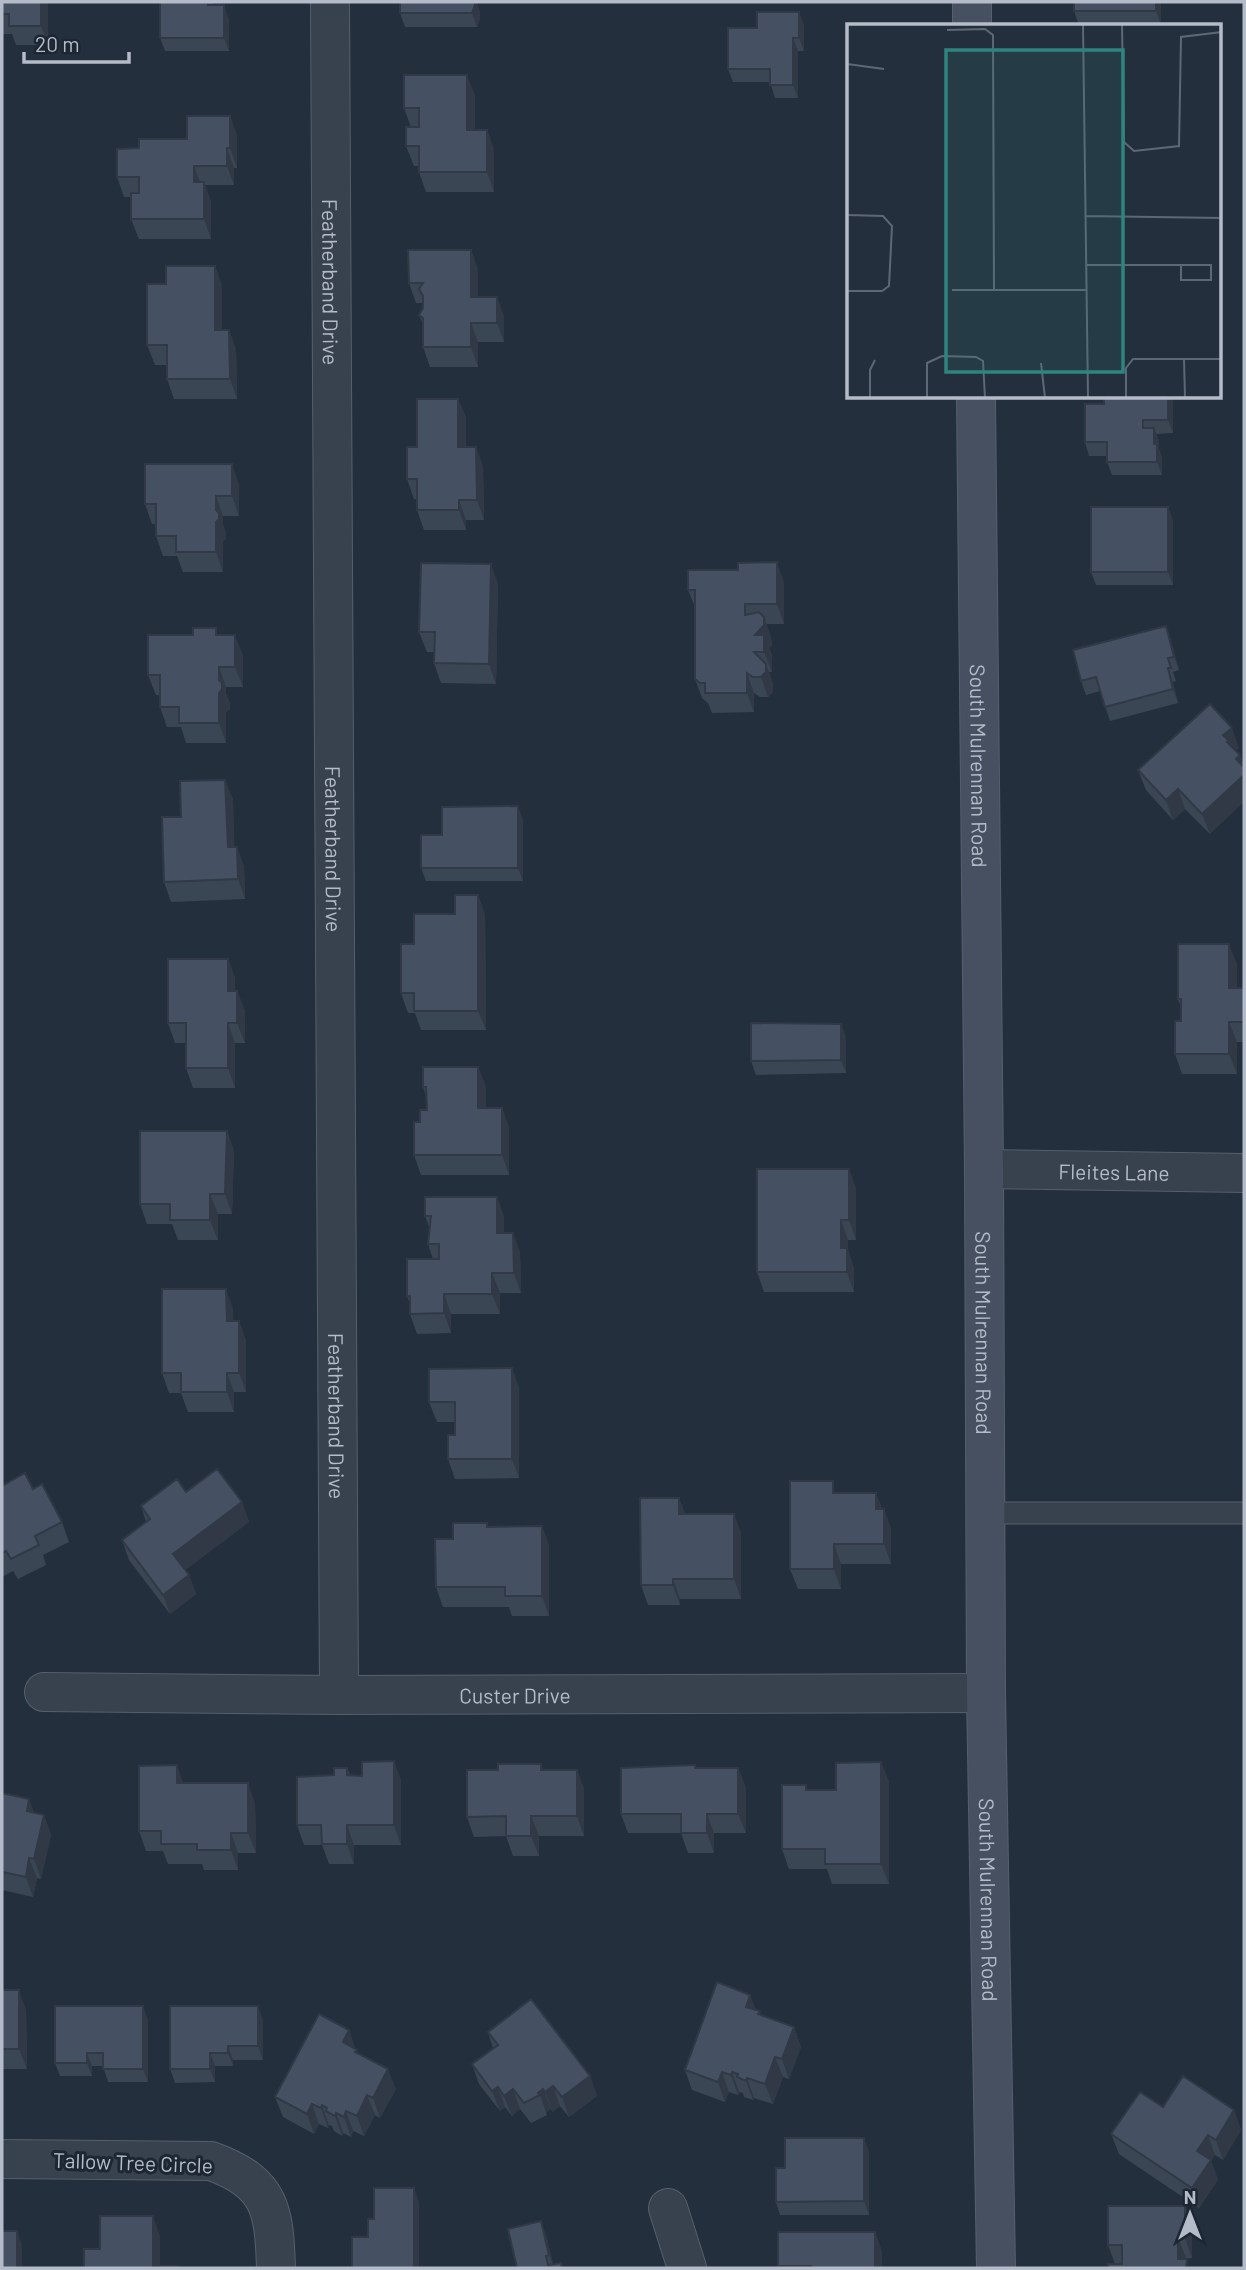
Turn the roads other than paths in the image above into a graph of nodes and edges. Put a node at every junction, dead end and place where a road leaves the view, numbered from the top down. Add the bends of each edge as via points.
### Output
1 (330, 2) edge
2 (972, 2) edge
3 (972, 24) edge
4 (976, 399) edge
5 (984, 1169) junction
6 (1244, 1173) edge
7 (985, 1513) junction
8 (1244, 1513) edge
9 (44, 1692) dead end
10 (986, 1693) junction
11 (339, 1695) junction
12 (2, 2159) edge
13 (668, 2208) dead end
14 (276, 2268) edge
15 (687, 2268) edge
16 (996, 2268) edge

1 - 11 street, Featherband Drive
2 - 3 street
4 - 5 street, South Mulrennan Road
5 - 6 street, Fleites Lane
5 - 7 street, South Mulrennan Road
7 - 8 lane
7 - 10 street, South Mulrennan Road
9 - 11 street, Custer Drive
10 - 11 street, Custer Drive
10 - 16 street, South Mulrennan Road
12 - 14 street, Tallow Tree Circle via 211,2161 231,2168 271,2209
13 - 15 street

